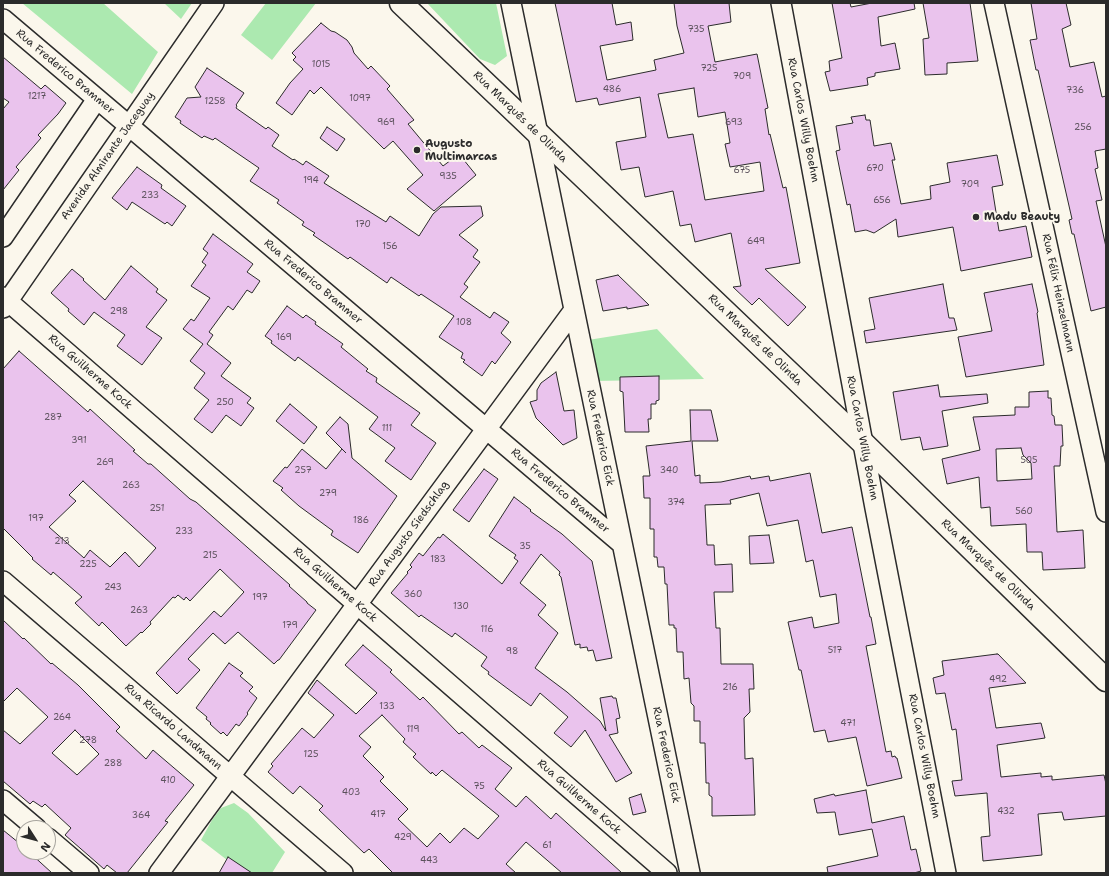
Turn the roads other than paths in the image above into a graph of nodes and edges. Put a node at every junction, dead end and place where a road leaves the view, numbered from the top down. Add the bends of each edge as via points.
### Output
1 (214, 3) edge
2 (401, 3) edge
3 (511, 3) edge
4 (780, 3) edge
5 (994, 3) edge
6 (3, 20) edge
7 (97, 99) junction
8 (129, 126) junction
9 (538, 134) junction
10 (3, 236) edge
11 (5, 302) edge
12 (574, 310) junction
13 (487, 429) junction
14 (864, 443) junction
15 (1106, 512) edge
16 (622, 544) junction
17 (3, 581) edge
18 (357, 604) junction
19 (1106, 680) edge
20 (230, 776) junction
21 (3, 800) edge
22 (27, 820) edge
23 (56, 845) edge
24 (89, 873) edge
25 (159, 873) edge
26 (342, 873) edge
27 (667, 873) edge
28 (690, 873) edge
29 (946, 873) edge

1 - 8 street, Avenida Almirante Jaceguay
2 - 9 main road, Rua Marquês de Olinda
3 - 9 street, Rua Frederico Eick
4 - 14 street, Rua Carlos Willy Boehm
5 - 15 street, Rua Félix Heinzelmann
6 - 7 street, Rua Frederico Brammer
7 - 8 street, Rua Frederico Brammer
7 - 10 street
8 - 11 street, Avenida Almirante Jaceguay
8 - 13 street, Rua Frederico Brammer
9 - 12 street, Rua Frederico Eick
9 - 14 main road, Rua Marquês de Olinda
11 - 18 street, Rua Guilherme Kock
12 - 13 street, Rua Augusto Siedschlag
12 - 16 street, Rua Frederico Eick
13 - 16 street, Rua Frederico Brammer
13 - 18 street, Rua Augusto Siedschlag
14 - 19 main road, Rua Marquês de Olinda
14 - 29 street, Rua Carlos Willy Boehm
16 - 28 street, Rua Frederico Eick
17 - 20 street, Rua Ricardo Landmann
18 - 20 street, Rua Augusto Siedschlag
18 - 27 street, Rua Guilherme Kock
20 - 25 street, Rua Augusto Siedschlag
20 - 26 street, Rua Ricardo Landmann
21 - 22 street
23 - 24 street

